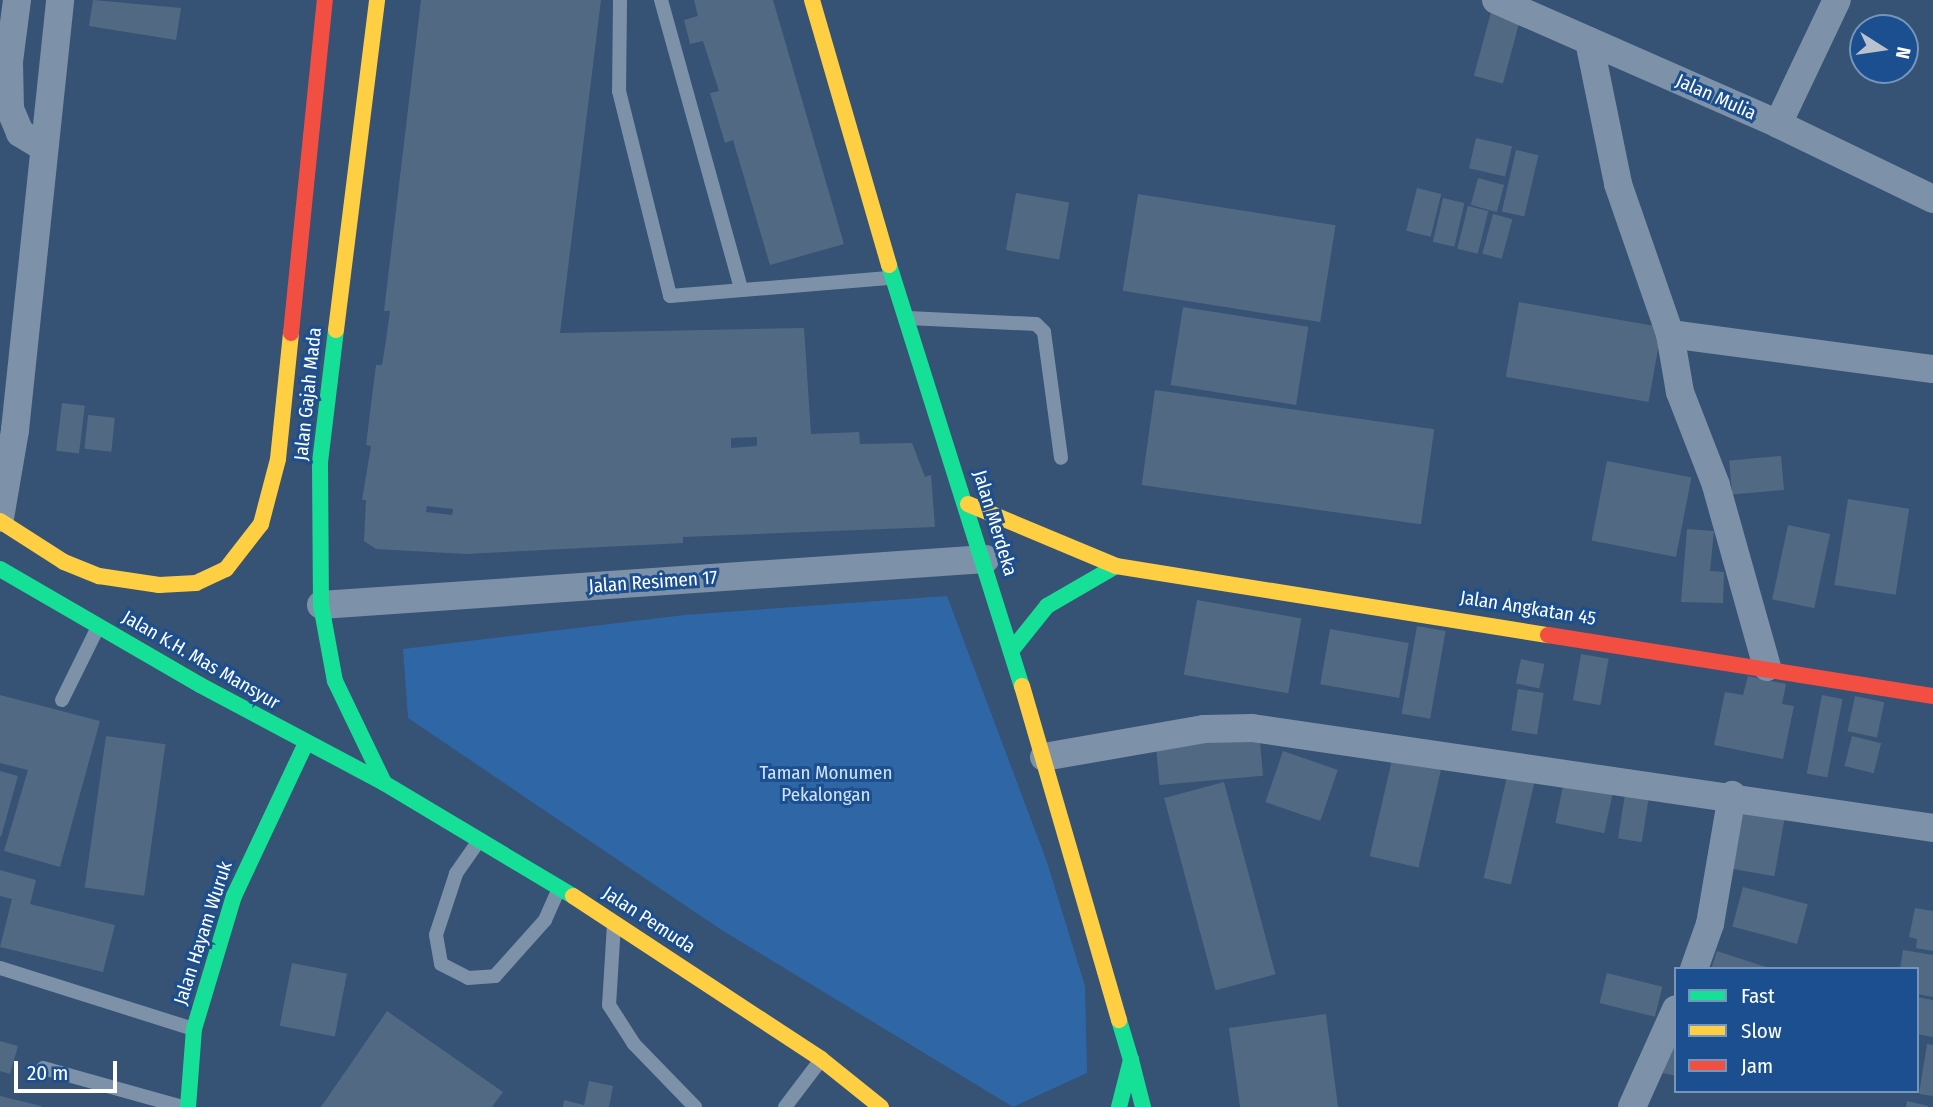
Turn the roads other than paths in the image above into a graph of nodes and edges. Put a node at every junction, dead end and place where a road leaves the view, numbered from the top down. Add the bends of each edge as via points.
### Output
1 (17, 0) edge
2 (60, 0) edge
3 (325, 0) edge
4 (377, 0) edge
5 (620, 0) edge
6 (660, 0) edge
7 (812, 0) edge
8 (1496, 0) edge
9 (1837, 0) edge
10 (1589, 41) junction
11 (1778, 124) junction
12 (43, 147) junction
13 (1933, 199) edge
14 (893, 278) junction
15 (741, 288) junction
16 (906, 318) junction
17 (1670, 334) junction
18 (288, 348) junction
19 (333, 353) junction
20 (1933, 369) edge
21 (1061, 458) dead end
22 (968, 505) junction
23 (0, 520) edge
24 (985, 559) junction
25 (1116, 566) junction
26 (0, 569) edge
27 (321, 605) junction
28 (99, 626) junction
29 (1011, 651) junction
30 (1767, 667) junction
31 (1933, 696) edge
32 (62, 700) dead end
33 (306, 743) junction
34 (1044, 757) junction
35 (384, 783) junction
36 (1732, 795) junction
37 (1933, 828) edge
38 (480, 840) junction
39 (559, 888) junction
40 (615, 921) junction
41 (1695, 967) edge
42 (0, 968) edge
43 (1674, 1015) edge
44 (194, 1029) junction
45 (821, 1059) junction
46 (1131, 1060) junction
47 (43, 1068) dead end
48 (185, 1107) edge
49 (695, 1107) edge
50 (785, 1107) edge
51 (881, 1107) edge
52 (1119, 1107) edge
53 (1143, 1107) edge
54 (1633, 1107) edge

1 - 12 street via 9,62 10,109 20,133
2 - 12 street
3 - 18 main road, Jalan K.H. Mas Mansyur
4 - 19 main road, Jalan Gajah Mada
5 - 15 lane via 619,91 670,296
6 - 15 lane
7 - 14 main road, Jalan Merdeka
8 - 10 street, Jalan Mulia
9 - 11 street
10 - 11 street, Jalan Mulia
10 - 17 street via 1618,184
11 - 13 street, Jalan Mulia
12 - 23 street via 15,430
14 - 15 lane
14 - 16 main road, Jalan Merdeka
16 - 21 lane via 1036,324 1044,332
16 - 22 main road, Jalan Merdeka
17 - 20 street
17 - 30 street via 1679,392 1716,485
18 - 19 main road
18 - 23 main road, Jalan K.H. Mas Mansyur via 278,459 261,524 226,569 196,583 159,585 99,576 64,562
19 - 27 main road, Jalan Gajah Mada via 320,463
22 - 24 main road, Jalan Merdeka
22 - 25 main road, Jalan Angkatan 45
24 - 27 street, Jalan Resimen 17
24 - 29 main road, Jalan Merdeka
25 - 29 main road via 1047,606
25 - 30 main road, Jalan Angkatan 45
26 - 28 main road, Jalan K.H. Mas Mansyur
27 - 35 main road, Jalan Gajah Mada via 335,681
28 - 32 lane
28 - 33 main road, Jalan K.H. Mas Mansyur
29 - 34 main road, Jalan Merdeka
30 - 31 main road, Jalan Angkatan 45
33 - 35 main road, Jalan K.H. Mas Mansyur
33 - 44 main road, Jalan Hayam Wuruk via 234,896
34 - 36 street via 1204,729 1252,728
34 - 46 main road, Jalan Merdeka
35 - 38 main road, Jalan Pemuda
36 - 37 street
36 - 41 street via 1710,924
38 - 39 main road, Jalan Pemuda
38 - 39 lane via 456,874 436,935 441,964 468,978 495,976 545,920
39 - 40 main road, Jalan Pemuda
40 - 45 main road, Jalan Pemuda
40 - 49 lane via 610,1005 634,1044
42 - 44 lane
43 - 54 street
44 - 48 main road, Jalan Hayam Wuruk
45 - 50 lane
45 - 51 main road, Jalan Pemuda
46 - 52 main road
46 - 53 main road, Jalan Merdeka
47 - 48 lane

